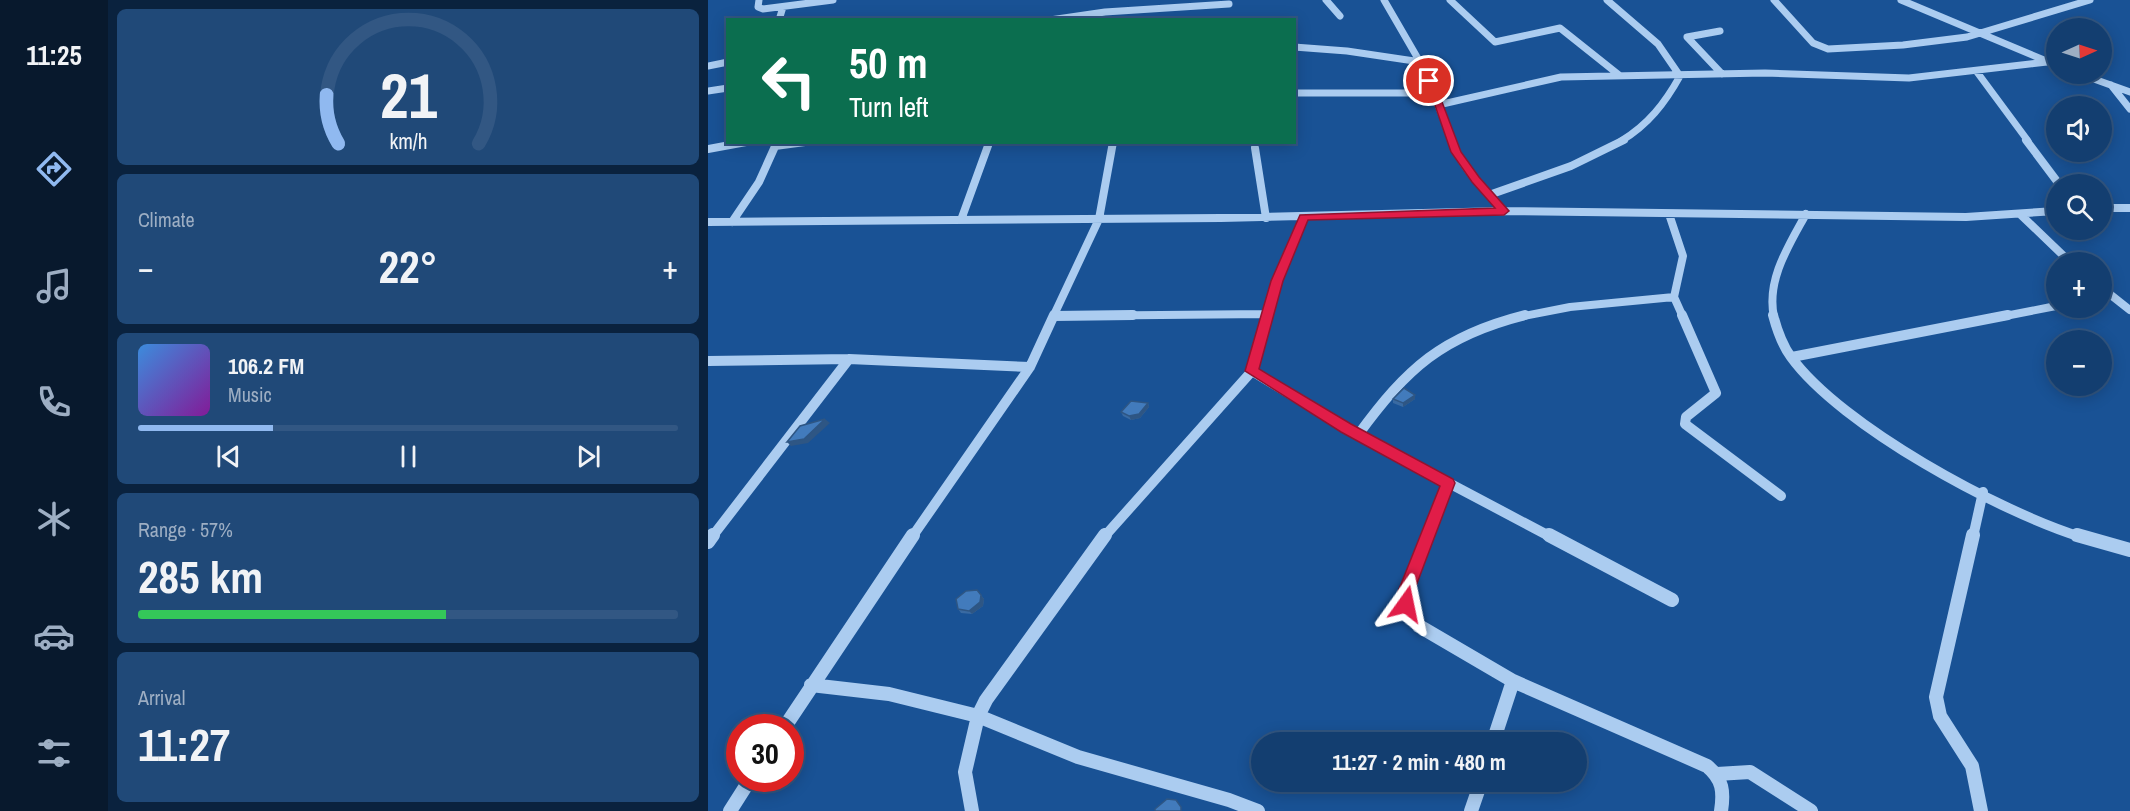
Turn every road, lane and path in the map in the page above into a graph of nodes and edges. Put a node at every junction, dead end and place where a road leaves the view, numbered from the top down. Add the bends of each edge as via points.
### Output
1 (759, 0) edge
2 (832, 0) edge
3 (1326, 0) edge
4 (1384, 0) edge
5 (1450, 0) edge
6 (1608, 0) edge
7 (1774, 0) edge
8 (1901, 0) edge
9 (2090, 0) edge
10 (1229, 4) dead end
11 (783, 7) junction
12 (1105, 13) edge
13 (1340, 16) dead end
14 (779, 18) edge
15 (1066, 18) edge
16 (1720, 31) dead end
17 (1979, 34) junction
18 (1296, 47) edge
19 (726, 62) edge
20 (1421, 62) junction
21 (2046, 62) edge
22 (2046, 62) edge
23 (708, 66) edge
24 (1977, 72) junction
25 (1722, 74) junction
26 (1619, 75) junction
27 (1680, 76) junction
28 (2110, 85) joint
29 (726, 88) edge
30 (708, 91) edge
31 (2130, 92) edge
32 (1296, 93) edge
33 (1434, 93) junction
34 (1438, 105) junction
35 (2130, 109) edge
36 (735, 144) edge
37 (776, 144) edge
38 (989, 144) edge
39 (1113, 144) edge
40 (1255, 148) dead end
41 (708, 149) edge
42 (2052, 174) edge
43 (1490, 195) junction
44 (2112, 208) edge
45 (2130, 208) edge
46 (1504, 211) junction
47 (2046, 212) edge
48 (1668, 214) junction
49 (1806, 214) junction
50 (2020, 214) junction
51 (1304, 217) junction
52 (1266, 218) junction
53 (1099, 219) junction
54 (961, 220) junction
55 (708, 222) edge
56 (732, 222) junction
57 (2060, 252) edge
58 (1674, 297) junction
59 (2125, 301) edge
60 (2046, 308) edge
61 (2130, 310) edge
62 (1267, 314) junction
63 (1054, 316) junction
64 (1792, 357) junction
65 (849, 359) junction
66 (708, 361) edge
67 (1030, 367) junction
68 (1252, 371) junction
69 (1358, 435) junction
70 (1448, 483) junction
71 (1983, 492) junction
72 (1781, 495) dead end
73 (708, 542) edge
74 (2130, 550) edge
75 (1672, 600) dead end
76 (1513, 681) junction
77 (811, 685) junction
78 (793, 714) edge
79 (978, 716) junction
80 (1496, 732) edge
81 (1717, 774) junction
82 (742, 792) edge
83 (1478, 792) edge
84 (730, 811) edge
85 (972, 811) edge
86 (1258, 811) edge
87 (1471, 811) edge
88 (1721, 811) edge
89 (1811, 811) edge
90 (1981, 811) edge

1 - 11 street via 761,9
2 - 11 street
3 - 13 street
4 - 20 street
5 - 26 street via 1495,42 1560,28
6 - 27 street via 1670,57
7 - 17 street via 1822,48 1903,45
8 - 17 street
9 - 17 street
10 - 12 street
11 - 14 street
12 - 15 street
16 - 25 street via 1688,37
17 - 21 street
18 - 20 street
19 - 23 street
20 - 33 street
22 - 24 street
24 - 25 street via 1909,78
24 - 42 street
25 - 27 street
26 - 27 street
26 - 34 street via 1549,78
27 - 43 street via 1669,100 1651,118 1605,151
28 - 31 street
28 - 35 street
29 - 30 street
32 - 33 street
33 - 34 street
34 - 43 street via 1456,152
36 - 41 street
37 - 56 street via 759,182
38 - 54 street
39 - 53 street
40 - 52 street
43 - 46 street
44 - 45 street
46 - 48 street
46 - 51 street
47 - 50 street
48 - 49 street
48 - 58 street via 1683,256
49 - 50 street
49 - 64 street via 1790,244 1771,300 1779,332
50 - 57 street
51 - 52 street
51 - 62 street
52 - 53 street
53 - 54 street
53 - 63 street
54 - 56 street
55 - 56 street
58 - 69 street via 1515,316 1489,325 1443,348 1410,371
58 - 72 street via 1716,393 1686,417 1685,424
59 - 61 street
60 - 64 street
62 - 63 street
62 - 68 street
63 - 67 street
64 - 71 street via 1806,375 1854,418
65 - 66 street
65 - 67 street
65 - 73 street
67 - 77 street
68 - 69 street
68 - 79 street via 1109,530
69 - 70 street
70 - 75 street
70 - 76 street via 1405,594 1406,604 1419,626
71 - 74 street via 2072,533
71 - 90 street via 1936,697 1940,716 1972,766
76 - 80 street
76 - 81 street via 1707,766
77 - 78 street
77 - 79 street via 889,694
79 - 85 street via 965,772
79 - 86 street via 1078,757
81 - 88 street via 1724,789
81 - 89 street via 1750,772
82 - 84 street
83 - 87 street

